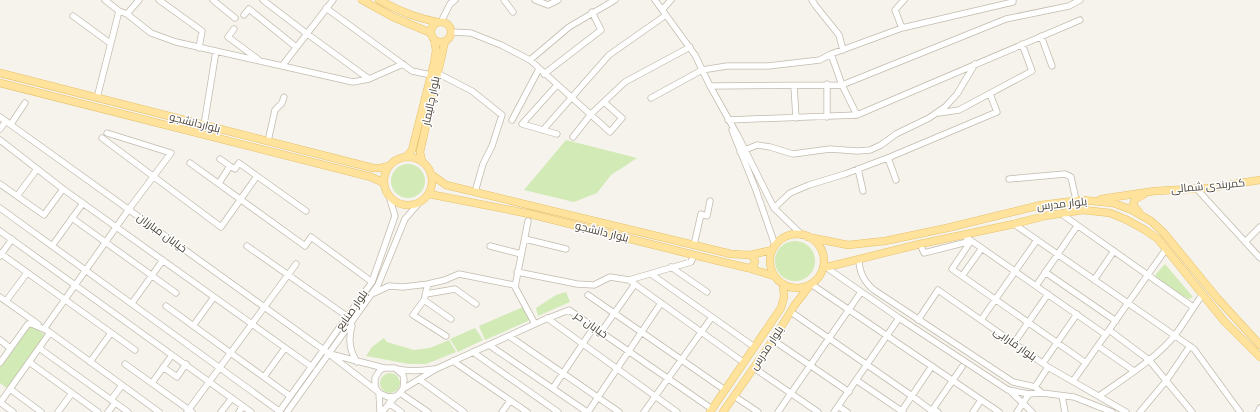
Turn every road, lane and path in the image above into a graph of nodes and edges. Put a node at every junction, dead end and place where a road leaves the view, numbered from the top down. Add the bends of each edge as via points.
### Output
1 (105, 0) edge
2 (139, 0) edge
3 (159, 0) edge
4 (213, 0) edge
5 (264, 0) edge
6 (333, 0) edge
7 (362, 0) edge
8 (379, 0) edge
9 (455, 0) edge
10 (504, 0) edge
11 (535, 0) edge
12 (558, 0) edge
13 (615, 0) edge
14 (655, 0) edge
15 (671, 0) edge
16 (812, 0) edge
17 (904, 0) edge
18 (1013, 0) edge
19 (1078, 1) edge
20 (995, 3) edge
21 (326, 8) junction
22 (662, 10) junction
23 (119, 11) junction
24 (513, 12) dead end
25 (592, 12) junction
26 (127, 14) junction
27 (244, 15) dead end
28 (666, 15) junction
29 (73, 16) dead end
30 (235, 18) dead end
31 (1080, 20) dead end
32 (439, 22) junction
33 (902, 28) junction
34 (234, 30) dead end
35 (451, 32) junction
36 (306, 33) junction
37 (433, 36) junction
38 (1041, 36) junction
39 (445, 41) junction
40 (110, 43) junction
41 (1022, 44) junction
42 (296, 47) junction
43 (199, 48) junction
44 (690, 48) junction
45 (843, 50) junction
46 (216, 51) junction
47 (831, 54) junction
48 (530, 60) junction
49 (260, 61) junction
50 (403, 64) junction
51 (975, 64) junction
52 (282, 66) junction
53 (1052, 66) dead end
54 (702, 70) junction
55 (542, 72) junction
56 (0, 73) edge
57 (434, 74) junction
58 (368, 79) junction
59 (0, 83) edge
60 (827, 84) junction
61 (557, 85) junction
62 (842, 85) junction
63 (710, 86) junction
64 (794, 86) junction
65 (990, 94) junction
66 (571, 97) junction
67 (97, 98) junction
68 (284, 98) dead end
69 (651, 98) dead end
70 (604, 102) junction
71 (25, 103) dead end
72 (937, 113) junction
73 (591, 114) junction
74 (857, 115) junction
75 (0, 117) edge
76 (827, 117) junction
77 (796, 118) junction
78 (512, 120) dead end
79 (728, 120) junction
80 (8, 123) junction
81 (204, 125) junction
82 (0, 129) edge
83 (543, 130) junction
84 (107, 133) dead end
85 (557, 134) dead end
86 (573, 136) dead end
87 (102, 138) dead end
88 (0, 140) edge
89 (268, 141) junction
90 (743, 151) junction
91 (406, 157) junction
92 (888, 158) junction
93 (220, 159) dead end
94 (422, 161) junction
95 (190, 163) dead end
96 (230, 166) junction
97 (389, 166) junction
98 (37, 169) junction
99 (858, 169) junction
100 (432, 175) junction
101 (154, 176) junction
102 (257, 176) junction
103 (1009, 179) dead end
104 (896, 180) dead end
105 (1260, 180) edge
106 (219, 183) junction
107 (384, 183) junction
108 (0, 184) edge
109 (1196, 188) junction
110 (63, 189) junction
111 (863, 190) dead end
112 (1155, 191) junction
113 (475, 192) junction
114 (429, 194) junction
115 (17, 196) junction
116 (389, 196) junction
117 (240, 200) junction
118 (710, 200) dead end
119 (1076, 200) junction
120 (1093, 200) junction
121 (83, 203) junction
122 (419, 203) junction
123 (0, 208) edge
124 (774, 208) junction
125 (129, 209) junction
126 (306, 211) dead end
127 (1060, 213) junction
128 (72, 218) junction
129 (1146, 218) junction
130 (528, 221) dead end
131 (963, 224) junction
132 (1014, 224) junction
133 (1078, 226) junction
134 (116, 227) junction
135 (1260, 227) edge
136 (947, 228) junction
137 (0, 231) edge
138 (964, 235) junction
139 (805, 236) junction
140 (950, 238) junction
141 (12, 239) junction
142 (525, 239) junction
143 (1037, 240) junction
144 (971, 241) junction
145 (106, 242) junction
146 (1245, 242) junction
147 (920, 244) junction
148 (694, 245) junction
149 (52, 246) junction
150 (247, 246) dead end
151 (490, 246) dead end
152 (774, 247) junction
153 (982, 248) junction
154 (566, 249) dead end
155 (1166, 249) junction
156 (1114, 251) junction
157 (0, 254) edge
158 (521, 254) junction
159 (1057, 254) junction
160 (750, 255) junction
161 (694, 256) junction
162 (1260, 258) edge
163 (859, 259) junction
164 (163, 260) junction
165 (296, 264) dead end
166 (671, 268) junction
167 (748, 268) junction
168 (825, 268) junction
169 (86, 270) junction
170 (1015, 271) junction
171 (517, 272) junction
172 (1046, 272) junction
173 (27, 273) junction
174 (650, 274) junction
175 (288, 275) junction
176 (1148, 275) junction
177 (152, 276) junction
178 (774, 276) junction
179 (962, 276) junction
180 (629, 280) junction
181 (1094, 280) junction
182 (372, 282) junction
183 (428, 284) junction
184 (635, 284) junction
185 (783, 284) junction
186 (811, 284) junction
187 (75, 285) junction
188 (515, 286) junction
189 (1036, 286) junction
190 (874, 290) junction
191 (707, 292) dead end
192 (861, 292) junction
193 (176, 293) dead end
194 (372, 294) junction
195 (1048, 294) junction
196 (1203, 294) junction
197 (588, 295) dead end
198 (0, 297) edge
199 (214, 297) junction
200 (425, 297) junction
201 (869, 297) junction
202 (995, 299) junction
203 (65, 300) junction
204 (6, 302) junction
205 (783, 302) junction
206 (132, 303) junction
207 (661, 303) junction
208 (476, 304) dead end
209 (1128, 304) junction
210 (166, 306) dead end
211 (264, 306) junction
212 (1193, 307) junction
213 (793, 309) junction
214 (849, 309) junction
215 (615, 313) junction
216 (1077, 314) junction
217 (348, 317) junction
218 (712, 317) junction
219 (547, 318) junction
220 (899, 318) junction
221 (451, 319) dead end
222 (918, 320) junction
223 (981, 320) junction
224 (1116, 321) junction
225 (353, 322) junction
226 (1028, 322) junction
227 (251, 324) junction
228 (535, 324) junction
229 (193, 326) junction
230 (594, 327) junction
231 (46, 330) junction
232 (601, 332) junction
233 (642, 332) junction
234 (701, 332) junction
235 (111, 333) junction
236 (1108, 333) junction
237 (887, 335) junction
238 (446, 336) dead end
239 (509, 336) junction
240 (1175, 336) junction
241 (829, 338) junction
242 (0, 340) edge
243 (773, 340) junction
244 (1057, 342) junction
245 (1014, 343) junction
246 (489, 345) junction
247 (582, 345) junction
248 (1260, 345) edge
249 (753, 346) junction
250 (1098, 346) junction
251 (1190, 346) junction
252 (10, 348) junction
253 (39, 348) junction
254 (285, 348) junction
255 (135, 350) dead end
256 (324, 350) junction
257 (628, 351) junction
258 (230, 352) junction
259 (473, 352) junction
260 (330, 354) junction
261 (172, 355) junction
262 (1260, 357) edge
263 (681, 359) junction
264 (1149, 360) junction
265 (453, 361) junction
266 (29, 362) junction
267 (90, 362) junction
268 (357, 362) junction
269 (743, 362) junction
270 (0, 363) edge
271 (1043, 363) junction
272 (1086, 363) junction
273 (125, 364) dead end
274 (186, 364) junction
275 (867, 364) junction
276 (810, 365) junction
277 (312, 366) junction
278 (932, 366) junction
279 (163, 367) junction
280 (220, 367) junction
281 (962, 367) dead end
282 (1048, 367) junction
283 (384, 368) junction
284 (395, 368) junction
285 (754, 368) junction
286 (436, 369) junction
287 (616, 370) junction
288 (1134, 371) junction
289 (563, 373) junction
290 (1002, 375) junction
291 (264, 376) junction
292 (668, 378) junction
293 (420, 380) junction
294 (856, 380) junction
295 (953, 380) junction
296 (209, 381) junction
297 (1166, 381) junction
298 (152, 383) junction
299 (1076, 383) junction
300 (998, 384) junction
301 (122, 385) junction
302 (1034, 387) junction
303 (553, 388) junction
304 (10, 389) junction
305 (725, 390) junction
306 (1008, 390) junction
307 (378, 392) junction
308 (849, 392) junction
309 (1042, 392) junction
310 (72, 393) junction
311 (400, 393) junction
312 (791, 393) junction
313 (1029, 394) junction
314 (290, 396) junction
315 (655, 396) junction
316 (734, 396) junction
317 (912, 396) junction
318 (1062, 396) junction
319 (1098, 396) junction
320 (598, 397) junction
321 (1074, 397) junction
322 (232, 398) junction
323 (981, 400) junction
324 (113, 401) junction
325 (510, 401) junction
326 (0, 403) edge
327 (389, 403) junction
328 (1023, 403) junction
329 (243, 406) junction
330 (838, 406) junction
331 (1260, 408) edge
332 (189, 411) edge
333 (279, 411) edge
334 (712, 411) edge
335 (933, 411) edge
336 (13, 412) edge
337 (41, 412) edge
338 (58, 412) edge
339 (98, 412) edge
340 (108, 412) edge
341 (128, 412) edge
342 (159, 412) edge
343 (221, 412) edge
344 (238, 412) edge
345 (251, 412) edge
346 (288, 412) edge
347 (381, 412) edge
348 (401, 412) edge
349 (428, 412) edge
350 (464, 412) edge
351 (502, 412) edge
352 (527, 412) edge
353 (558, 412) edge
354 (587, 412) edge
355 (619, 412) edge
356 (644, 412) edge
357 (677, 412) edge
358 (723, 412) edge
359 (758, 412) edge
360 (778, 412) edge
361 (818, 412) edge
362 (834, 412) edge
363 (847, 412) edge
364 (902, 412) edge
365 (973, 412) edge
366 (999, 412) edge
367 (1017, 412) edge
368 (1032, 412) edge
369 (1065, 412) edge
370 (1112, 412) edge
371 (1126, 412) edge
372 (1140, 412) edge
373 (1192, 412) edge
374 (1240, 412) edge
375 (1258, 412) edge

1 - 23 street
2 - 26 street
3 - 43 street via 202,31
4 - 30 street
5 - 36 street
6 - 21 street
7 - 37 main road
8 - 32 main road via 396,10 423,20
9 - 32 street
10 - 24 street
11 - 12 street via 548,5
13 - 25 street
14 - 22 street
15 - 22 street
16 - 45 street via 839,35
17 - 33 street via 895,10
18 - 20 street
19 - 62 street via 1069,6 1006,19
20 - 33 street
21 - 36 street
21 - 50 street
22 - 28 street
23 - 26 street
23 - 40 street
25 - 48 street via 569,27
25 - 55 street via 601,30
26 - 43 street via 151,33
27 - 42 street via 249,9
28 - 44 street
28 - 66 street via 609,55
29 - 40 street
31 - 38 street
32 - 35 main road via 448,24
32 - 37 main road via 432,27
33 - 45 street
34 - 49 street via 228,37
35 - 39 main road via 450,38
35 - 48 street via 471,33
36 - 42 street
36 - 58 street
37 - 39 main road via 440,42
37 - 57 main road, بلوار چالیمار via 436,50
38 - 41 street
38 - 53 street
39 - 57 main road, بلوار چالیمار
40 - 67 street
41 - 51 street
41 - 65 street via 1032,71
42 - 52 street
43 - 46 street
44 - 54 street
44 - 70 street via 625,82
45 - 47 street
46 - 49 street
46 - 81 street
47 - 54 street via 820,60
47 - 62 street
48 - 55 street
49 - 52 street
50 - 57 street via 412,71
50 - 58 street
51 - 72 street via 957,94
51 - 74 street
52 - 58 street via 353,82
54 - 63 street
54 - 69 street
55 - 61 street
55 - 78 street
56 - 67 main road, بلواردانشجو
57 - 91 main road, بلوار چالیمار via 412,150
57 - 94 main road, بلوار چالیمار via 420,152
57 - 113 street via 472,92 502,115
59 - 107 main road, بلواردانشجو via 371,177
60 - 62 street
60 - 64 street
60 - 76 street
61 - 66 street
61 - 83 street via 522,124
62 - 74 street
63 - 64 street
63 - 79 street
64 - 77 street
65 - 72 street via 959,110
65 - 92 street via 997,112
66 - 73 street
66 - 83 street
67 - 81 main road, بلواردانشجو
68 - 89 street via 276,110
70 - 73 street
70 - 73 street via 622,118 610,132
71 - 80 street
72 - 90 street via 870,150 830,149 793,154 757,145
73 - 86 street
74 - 76 street
75 - 80 street, خیابان مبارزان
76 - 77 street
77 - 79 street
79 - 90 street
80 - 82 street
80 - 125 street, خیابان مبارزان
81 - 89 main road, بلواردانشجو
83 - 85 street
84 - 101 street via 171,153
87 - 101 street
88 - 98 street
89 - 97 main road, بلواردانشجو via 373,168
90 - 124 street
90 - 152 street
91 - 94 main road
91 - 97 main road via 394,161
92 - 99 street
92 - 104 street
93 - 96 street
94 - 100 main road
95 - 106 street
96 - 102 street via 235,169 239,163
96 - 106 street
97 - 107 main road
98 - 110 street
98 - 115 street
99 - 111 street
99 - 124 street via 790,193
100 - 113 main road, بلوار دانشجو via 446,185
100 - 114 main road
101 - 117 street via 221,227
101 - 125 street
102 - 117 street
102 - 126 street
103 - 119 street via 1065,174 1071,177
105 - 109 main road, کمربندی شمالی
106 - 117 street
107 - 116 main road
108 - 115 street
109 - 112 main road, کمربندی شمالی
109 - 146 street
110 - 115 street via 44,215
110 - 121 street
112 - 120 main road
112 - 129 main road via 1141,195 1135,199 1133,205
113 - 148 main road, بلوار دانشجو
114 - 122 main road
114 - 161 main road, بلوار دانشجو via 530,214
116 - 122 main road via 402,205
116 - 182 street, بلوار صنایع via 395,216
117 - 182 street via 305,246 311,236
118 - 148 street via 707,216 701,214
119 - 120 main road, بلوار مدرس
119 - 131 main road, بلوار مدرس via 1041,205
120 - 129 main road, بلوار مدرس via 1113,203
121 - 128 street
121 - 134 street
122 - 194 street, بلوار صنایع via 405,219
123 - 149 street
124 - 139 street
125 - 134 street
125 - 211 street, خیابان مبارزان
127 - 132 main road, بلوار مدرس
127 - 133 street
127 - 155 main road, بلوار مدرس via 1082,210 1110,213 1145,230 1158,239
128 - 145 street
128 - 149 street
129 - 248 main road, بلوار مدرس via 1164,233
130 - 142 street
131 - 136 main road, بلوار مدرس
131 - 138 main road via 960,231
132 - 138 main road, بلوار مدرس
132 - 143 street
133 - 156 street
133 - 159 street
134 - 145 street
134 - 164 street
135 - 146 street
136 - 139 main road, بلوار مدرس via 885,241 848,245
136 - 140 main road via 952,232
137 - 141 street
138 - 140 main road, بلوار مدرس
138 - 144 street
139 - 152 main road via 784,237
139 - 168 main road via 819,246
140 - 147 main road, بلوار مدرس
141 - 157 street
141 - 187 street
142 - 154 street
142 - 158 street
143 - 159 street
143 - 170 street
144 - 147 street via 924,252
144 - 153 street
144 - 179 street via 952,269
145 - 169 street
145 - 177 street
146 - 162 street
147 - 163 main road, بلوار مدرس
148 - 160 main road, بلوار دانشجو via 731,254
149 - 169 street
150 - 175 street
151 - 158 street
152 - 160 main road, بلوار دانشجو
152 - 178 main road via 770,263
153 - 170 street
153 - 179 street
155 - 176 street
155 - 196 main road, بلوار مدرس
156 - 176 street
156 - 181 street
157 - 173 street
158 - 171 street
159 - 172 street
159 - 181 street
160 - 167 main road via 755,263
161 - 166 street via 692,262
161 - 167 main road, بلوار دانشجو
163 - 168 main road, بلوار مدرس
163 - 190 street via 863,278
164 - 177 street
164 - 199 street
165 - 175 street
166 - 174 street
166 - 191 street
167 - 178 main road, بلوار دانشجو
168 - 186 main road
168 - 192 street
169 - 187 street
169 - 206 street
170 - 189 street
170 - 202 street
171 - 180 street via 577,284 594,285 610,277
171 - 188 street
172 - 189 street
172 - 224 street
173 - 203 street
173 - 204 street
174 - 180 street
174 - 218 street
175 - 211 street
175 - 217 street
176 - 209 street
176 - 212 street
177 - 193 street
177 - 206 street
178 - 185 main road
179 - 202 street
180 - 184 street
181 - 209 street
182 - 217 street, بلوار صنایع
183 - 188 street via 459,274
183 - 194 street via 389,286
183 - 200 street
184 - 207 street
184 - 215 street
185 - 186 main road via 797,288
185 - 205 main road
186 - 213 main road, بلوار مدرس
186 - 214 street
187 - 203 street
187 - 261 street
188 - 228 street
189 - 195 street
190 - 201 street
190 - 222 street
192 - 201 street
192 - 214 street
194 - 225 street, بلوار صنایع
195 - 216 street
195 - 226 street
196 - 212 street
196 - 262 main road, بلوار مدرس
197 - 215 street
198 - 204 street
199 - 227 street
199 - 229 street
200 - 208 street via 454,289
200 - 221 street
200 - 238 street via 413,315
201 - 220 street
202 - 223 street
202 - 226 street
203 - 231 street
203 - 235 street
204 - 231 street
205 - 213 main road via 790,300
205 - 249 main road, بلوار مدرس
206 - 280 street
207 - 233 street
207 - 234 street
209 - 224 street
209 - 240 street
210 - 229 street
211 - 227 street
211 - 256 street, خیابان مبارزان
212 - 240 street
213 - 241 street
213 - 243 main road, بلوار مدرس
214 - 237 street
214 - 241 street
215 - 232 street
215 - 233 street
216 - 236 street
216 - 244 street
217 - 256 street, بلوار صنایع
218 - 234 street
218 - 249 street
219 - 228 street, خیابان حر
219 - 230 street, خیابان حر via 569,310
219 - 247 street
220 - 237 street
220 - 300 street
222 - 223 street, بلوار فارابی via 938,290
222 - 290 street
223 - 245 street, بلوار فارابی
224 - 236 street
225 - 260 street, بلوار صنایع
225 - 268 street via 349,340 352,355
226 - 244 street
226 - 245 street
227 - 254 street
227 - 258 street
228 - 239 street, خیابان حر
229 - 258 street
230 - 232 street, خیابان حر
230 - 247 street
231 - 252 street via 28,324
231 - 253 street via 49,334
231 - 267 street
232 - 257 street, خیابان حر
233 - 257 street
233 - 263 street
234 - 263 street
234 - 269 street
235 - 255 street
235 - 267 street
236 - 250 street
236 - 264 street
237 - 275 street
237 - 278 street
239 - 246 street, خیابان حر
239 - 289 street
240 - 251 street
240 - 264 street
241 - 275 street
241 - 276 street
242 - 252 street
243 - 276 street
243 - 285 main road, بلوار مدرس
244 - 271 street
244 - 272 street
245 - 271 street, بلوار فارابی
246 - 259 street, خیابان حر
246 - 303 street
247 - 287 street
247 - 289 street
249 - 269 main road, بلوار مدرس
250 - 272 street
250 - 288 street
251 - 297 street
251 - 374 street
252 - 270 street
253 - 266 street
253 - 324 street
254 - 277 street
254 - 291 street
256 - 260 street, خیابان مبارزان
256 - 277 street, بلوار صنایع
257 - 287 street
257 - 292 street, خیابان حر
258 - 280 street
258 - 291 street
259 - 265 street, خیابان حر
259 - 353 street
260 - 268 street
260 - 307 street
260 - 346 street, بلوار صنایع
261 - 274 street
261 - 279 street
263 - 292 street
263 - 305 street
264 - 288 street
264 - 297 street
265 - 286 street, خیابان حر
265 - 325 street
266 - 304 street
266 - 310 street
267 - 301 street
268 - 283 street
269 - 305 main road, بلوار مدرس
271 - 282 street, بلوار فارابی
272 - 299 street
273 - 298 street
274 - 279 street via 177,377
274 - 296 street
275 - 294 street
275 - 317 street
276 - 308 street
276 - 312 street
277 - 314 street, بلوار صنایع
278 - 295 street
278 - 317 street
279 - 298 street
280 - 296 street
280 - 333 street
281 - 295 street
282 - 299 street, بلوار فارابی
282 - 302 street
283 - 284 street
283 - 307 street via 375,378
284 - 286 street, خیابان حر via 412,371
284 - 311 street via 404,379
285 - 312 street
285 - 316 main road, بلوار مدرس
286 - 293 street, خیابان حر
287 - 315 street
287 - 320 street
288 - 319 street
289 - 303 street
289 - 320 street
290 - 300 street via 1003,382
290 - 302 street via 1013,382
291 - 314 street
292 - 315 street
292 - 334 street, خیابان حر
293 - 311 street, خیابان حر
293 - 350 street
294 - 308 street
294 - 364 street
295 - 323 street
295 - 335 street
296 - 322 street
296 - 332 street
297 - 372 street
297 - 373 street
298 - 332 street
299 - 319 street, بلوار فارابی
299 - 321 street via 1082,389 1082,393
300 - 306 street
301 - 324 street
301 - 342 street
302 - 309 street
303 - 354 street
304 - 326 street
304 - 337 street
305 - 334 main road, بلوار مدرس
306 - 313 street
306 - 328 street
307 - 311 street via 388,397
307 - 347 street
308 - 330 street
309 - 313 street
309 - 318 street
310 - 338 street
310 - 339 street
311 - 327 street, خیابان حر
311 - 349 street
312 - 360 street
312 - 361 street
313 - 328 street
314 - 333 street, بلوار صنایع
315 - 356 street
315 - 357 street
316 - 358 main road, بلوار مدرس
316 - 359 street
317 - 335 street
317 - 364 street
318 - 321 street
318 - 369 street
319 - 371 street, بلوار فارابی
320 - 354 street
320 - 355 street
321 - 370 street
322 - 329 street
322 - 343 street
323 - 365 street
323 - 366 street
324 - 340 street
324 - 341 street
325 - 351 street
325 - 352 street
326 - 336 street
327 - 347 street, خیابان حر
327 - 348 street
328 - 367 street
328 - 368 street
329 - 344 street
329 - 345 street
330 - 362 street
330 - 363 street
331 - 375 street

